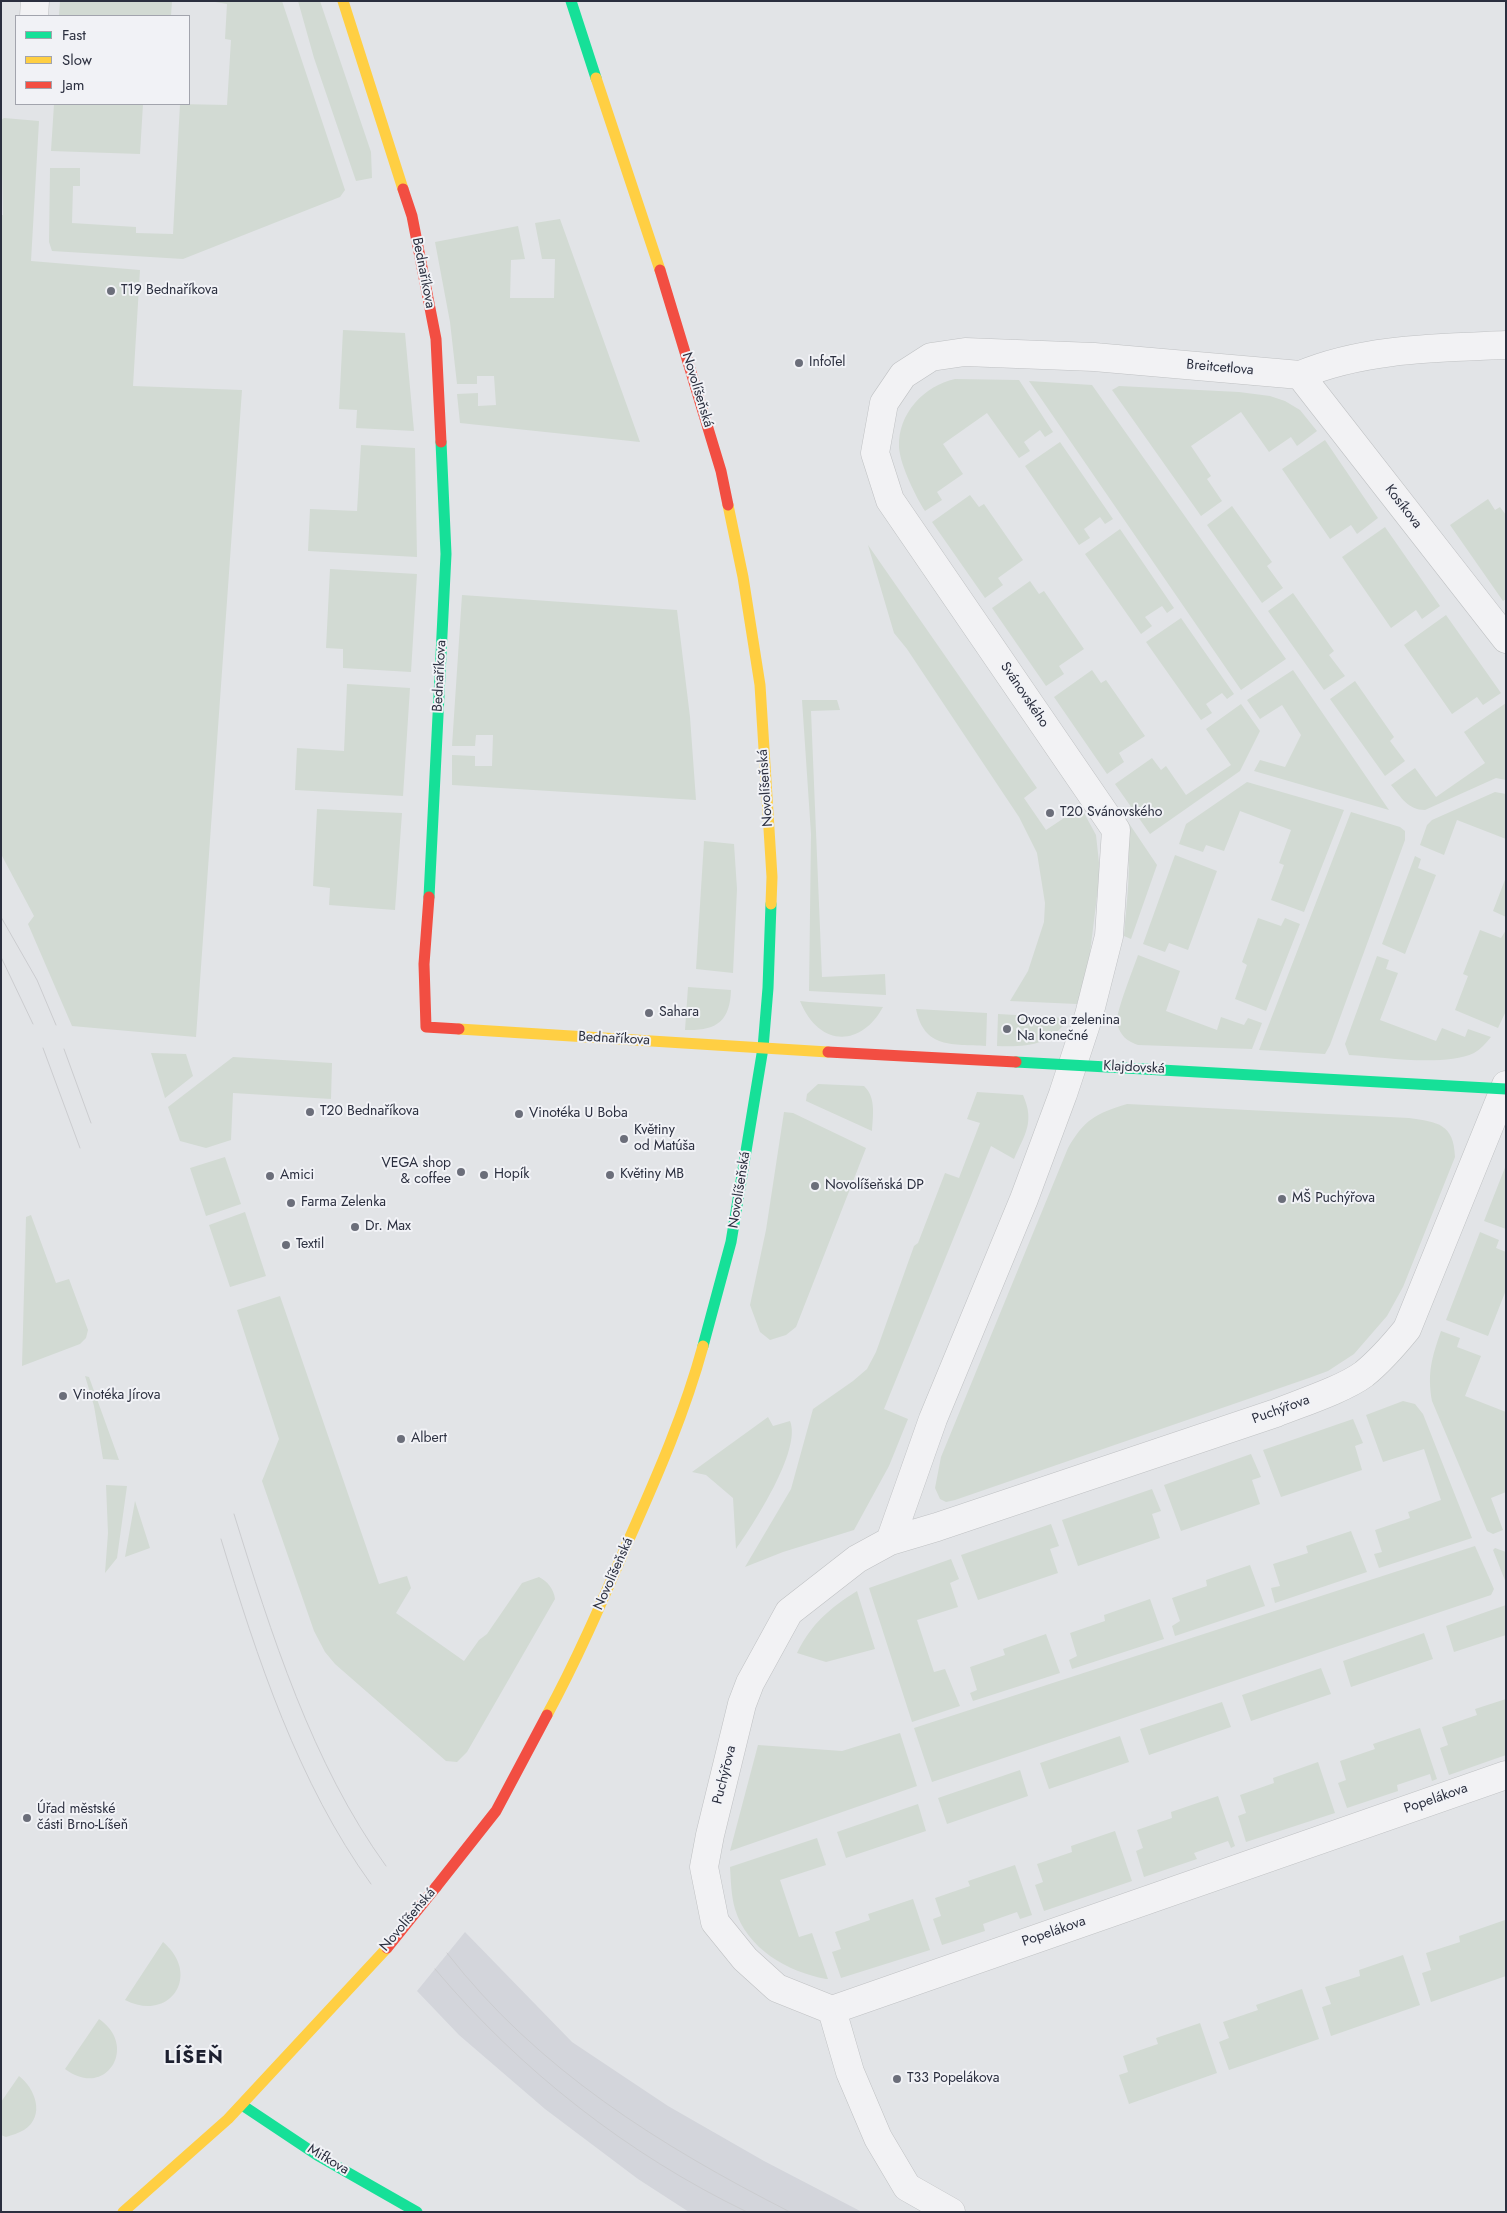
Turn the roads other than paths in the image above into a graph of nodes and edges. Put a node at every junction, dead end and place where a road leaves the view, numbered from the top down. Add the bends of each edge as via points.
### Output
1 (35, 1) edge
2 (343, 1) edge
3 (571, 1) edge
4 (34, 15) edge
5 (1506, 346) edge
6 (931, 357) joint
7 (1300, 375) junction
8 (1506, 639) edge
9 (763, 1048) junction
10 (1073, 1065) junction
11 (1505, 1088) edge
12 (890, 1541) junction
13 (1506, 1775) edge
14 (832, 2010) junction
15 (242, 2105) junction
16 (123, 2212) edge
17 (417, 2212) edge
18 (950, 2212) edge

1 - 4 street
2 - 9 street, Bednaříkova via 412,216 436,339 446,554 424,964 426,1027
3 - 9 street, Novolíšeňská via 666,289 721,471 743,577 760,685 772,877
5 - 7 street, Breitcetlova via 1431,348 1361,357
6 - 7 street, Breitcetlova via 965,352 1094,357
6 - 10 street, Svánovského via 903,375 884,403 875,453 890,500 1116,830 1109,936
7 - 8 street, Kosíkova
9 - 10 street, Klajdovská
9 - 15 street, Novolíšeňská, bridge via 731,1242 696,1372 667,1453 603,1600 551,1708 496,1811 387,1948
10 - 11 street, Klajdovská
10 - 12 street via 1024,1199 933,1419
11 - 12 street, Puchýřova via 1407,1329 1363,1375 1276,1413
12 - 14 street, Puchýřova via 857,1559 789,1612 742,1704 704,1867 715,1922 745,1959 777,1988
13 - 14 street, Popelákova
14 - 18 street via 850,2072 878,2138 907,2187
15 - 16 street, Novolíšeňská
15 - 17 street, Mifkova via 317,2155

